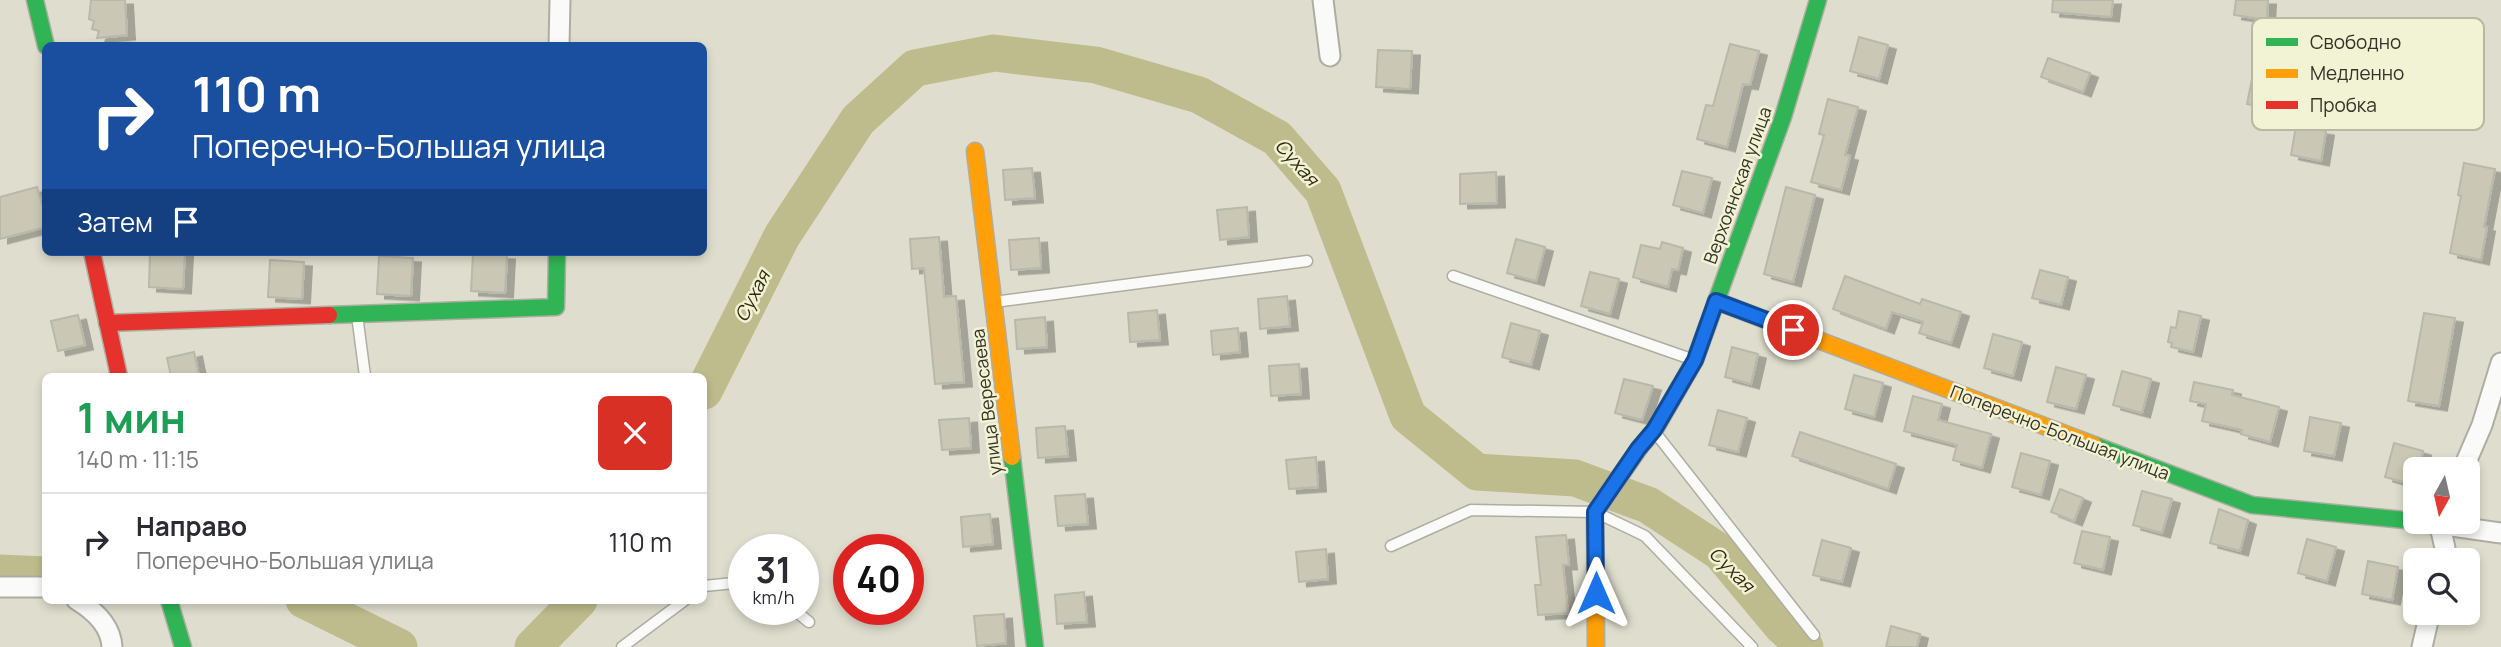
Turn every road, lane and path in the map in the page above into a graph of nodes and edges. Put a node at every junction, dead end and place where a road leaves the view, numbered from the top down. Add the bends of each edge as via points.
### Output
1 (35, 0) edge
2 (560, 0) edge
3 (1323, 0) edge
4 (1818, 0) edge
5 (45, 42) edge
6 (559, 42) edge
7 (1330, 56) dead end
8 (975, 152) dead end
9 (93, 256) edge
10 (556, 256) edge
11 (1307, 261) dead end
12 (1452, 276) dead end
13 (1716, 301) junction
14 (993, 302) junction
15 (357, 314) junction
16 (107, 323) junction
17 (1695, 360) junction
18 (2501, 363) edge
19 (118, 373) edge
20 (365, 373) edge
21 (1654, 430) junction
22 (2468, 457) edge
23 (1595, 512) junction
24 (2403, 520) edge
25 (2480, 530) edge
26 (2501, 533) edge
27 (1391, 546) dead end
28 (728, 584) edge
29 (707, 586) edge
30 (0, 587) edge
31 (42, 587) edge
32 (84, 604) edge
33 (170, 604) edge
34 (680, 604) edge
35 (2427, 625) edge
36 (1814, 635) dead end
37 (112, 647) edge
38 (183, 647) edge
39 (622, 647) edge
40 (1035, 647) edge
41 (1596, 647) edge
42 (1752, 647) edge
43 (2422, 647) edge

1 - 5 street
2 - 6 street
3 - 7 street
4 - 13 street, Верхоянская улица via 1783,117
8 - 14 street, улица Вересаева
9 - 16 street
10 - 15 street via 556,307
11 - 14 lane
12 - 17 lane
13 - 17 street, Верхоянская улица
13 - 24 street, Поперечно-Большая улица via 2252,505
14 - 40 street, улица Вересаева
15 - 16 street
15 - 20 lane
16 - 19 street
17 - 21 street, Верхоянская улица
18 - 22 street
21 - 23 street, Верхоянская улица
21 - 36 lane
23 - 27 lane via 1471,510
23 - 41 street
23 - 42 lane via 1645,536
25 - 26 street
28 - 29 lane
30 - 31 street
32 - 37 street via 111,635
33 - 38 street
34 - 39 lane
35 - 43 street

